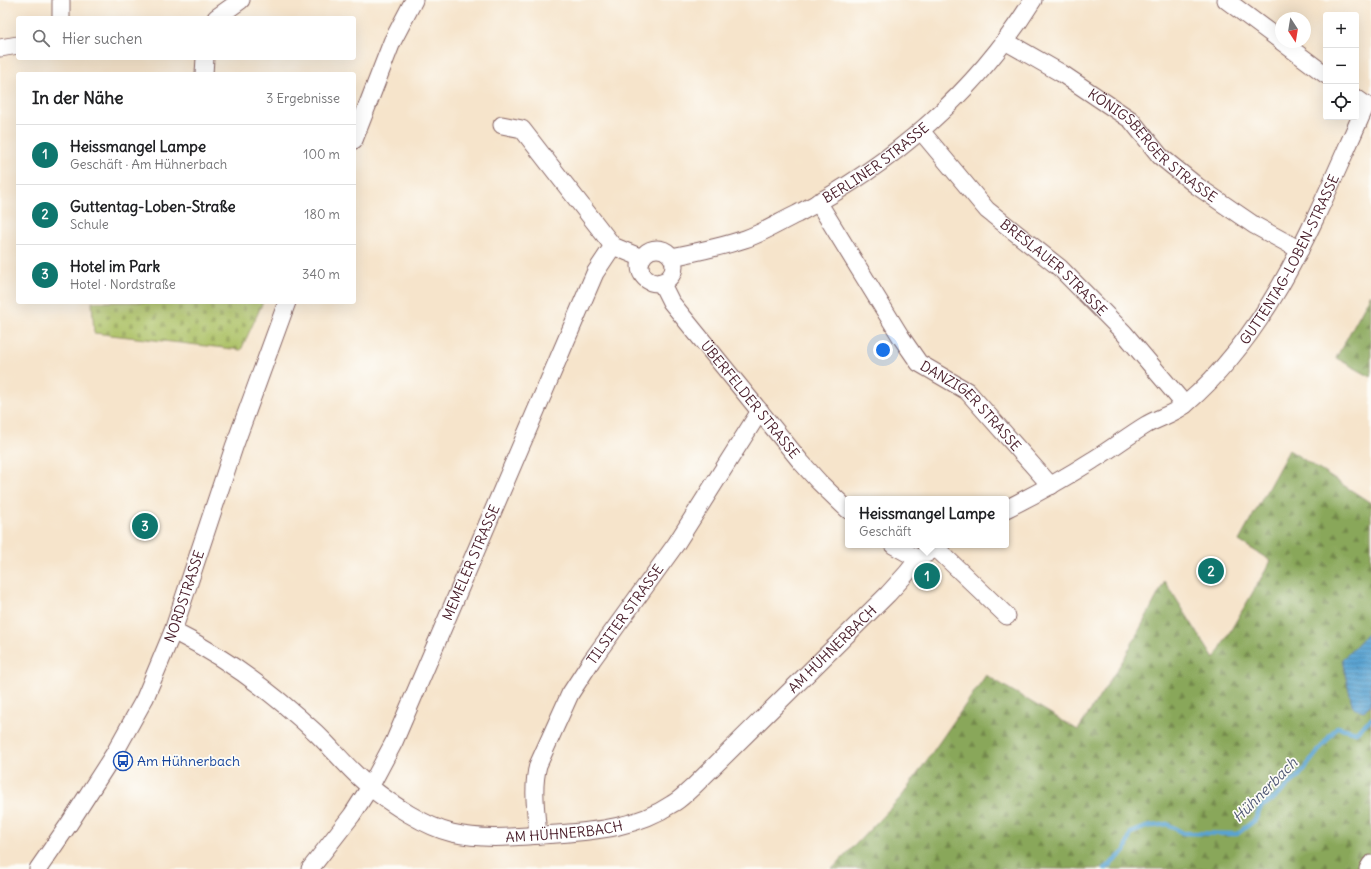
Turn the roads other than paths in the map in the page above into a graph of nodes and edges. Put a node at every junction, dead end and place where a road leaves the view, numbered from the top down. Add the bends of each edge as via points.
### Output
1 (61, 0) edge
2 (241, 0) edge
3 (414, 0) edge
4 (1033, 0) edge
5 (1226, 0) edge
6 (61, 16) edge
7 (219, 16) edge
8 (1275, 37) edge
9 (1005, 41) junction
10 (16, 45) edge
11 (0, 48) edge
12 (1289, 48) edge
13 (205, 60) edge
14 (204, 72) edge
15 (1323, 73) edge
16 (1361, 102) edge
17 (502, 125) dead end
18 (921, 131) junction
19 (356, 135) edge
20 (818, 202) junction
21 (613, 246) junction
22 (1300, 250) junction
23 (672, 257) junction
24 (642, 258) junction
25 (661, 282) junction
26 (286, 304) edge
27 (1185, 405) junction
28 (760, 411) junction
29 (1051, 486) junction
30 (845, 507) edge
31 (1009, 507) edge
32 (898, 548) edge
33 (935, 548) edge
34 (940, 548) edge
35 (918, 560) junction
36 (1007, 616) dead end
37 (173, 631) junction
38 (370, 787) junction
39 (538, 835) junction
40 (1371, 864) edge
41 (38, 869) edge
42 (310, 869) edge
43 (1368, 869) edge

1 - 6 street
2 - 7 street
3 - 19 street via 392,42
4 - 9 street, BERLINER STRASSE
5 - 8 street
9 - 18 street, BERLINER STRASSE via 956,99
9 - 22 street, KÖNIGSBERGER STRASSE via 1062,73 1131,120 1160,156 1197,186 1254,225
10 - 11 street
12 - 15 street
13 - 14 street
16 - 22 street, GUTTENTAG-LOBEN-STRASSE
17 - 21 street via 522,128
18 - 20 street, BERLINER STRASSE via 860,177
18 - 27 street, BRESLAUER STRASSE via 987,210 1060,268 1124,334
20 - 23 street, BERLINER STRASSE via 746,239
20 - 29 street, DANZIGER STRASSE via 919,363 967,390
21 - 24 street
21 - 38 street, MEMELER STRASSE via 595,273 394,742
22 - 27 street, GUTTENTAG-LOBEN-STRASSE via 1269,305 1242,343 1219,371
23 - 24 street via 657,249 648,252
23 - 25 street via 672,274
24 - 25 street via 641,270 646,278 653,282
25 - 28 street, ÜBERFELDER STRASSE via 671,302
26 - 37 street, NORDSTRASSE via 234,447
27 - 29 street, GUTTENTAG-LOBEN-STRASSE via 1147,425
28 - 30 street, ÜBERFELDER STRASSE via 818,482
28 - 39 street, TILSITER STRASSE via 676,544 570,694 535,777
29 - 31 street, GUTTENTAG-LOBEN-STRASSE
32 - 35 street
33 - 35 street
34 - 36 street
35 - 39 street, AM HÜHNERBACH via 888,594 809,673 674,803 642,820 624,825
37 - 38 street, AM HÜHNERBACH via 252,679 315,732
37 - 41 street, NORDSTRASSE via 134,718 101,775
38 - 39 street, AM HÜHNERBACH via 421,821 450,832 480,838
38 - 42 street, MEMELER STRASSE via 352,815
40 - 43 street

